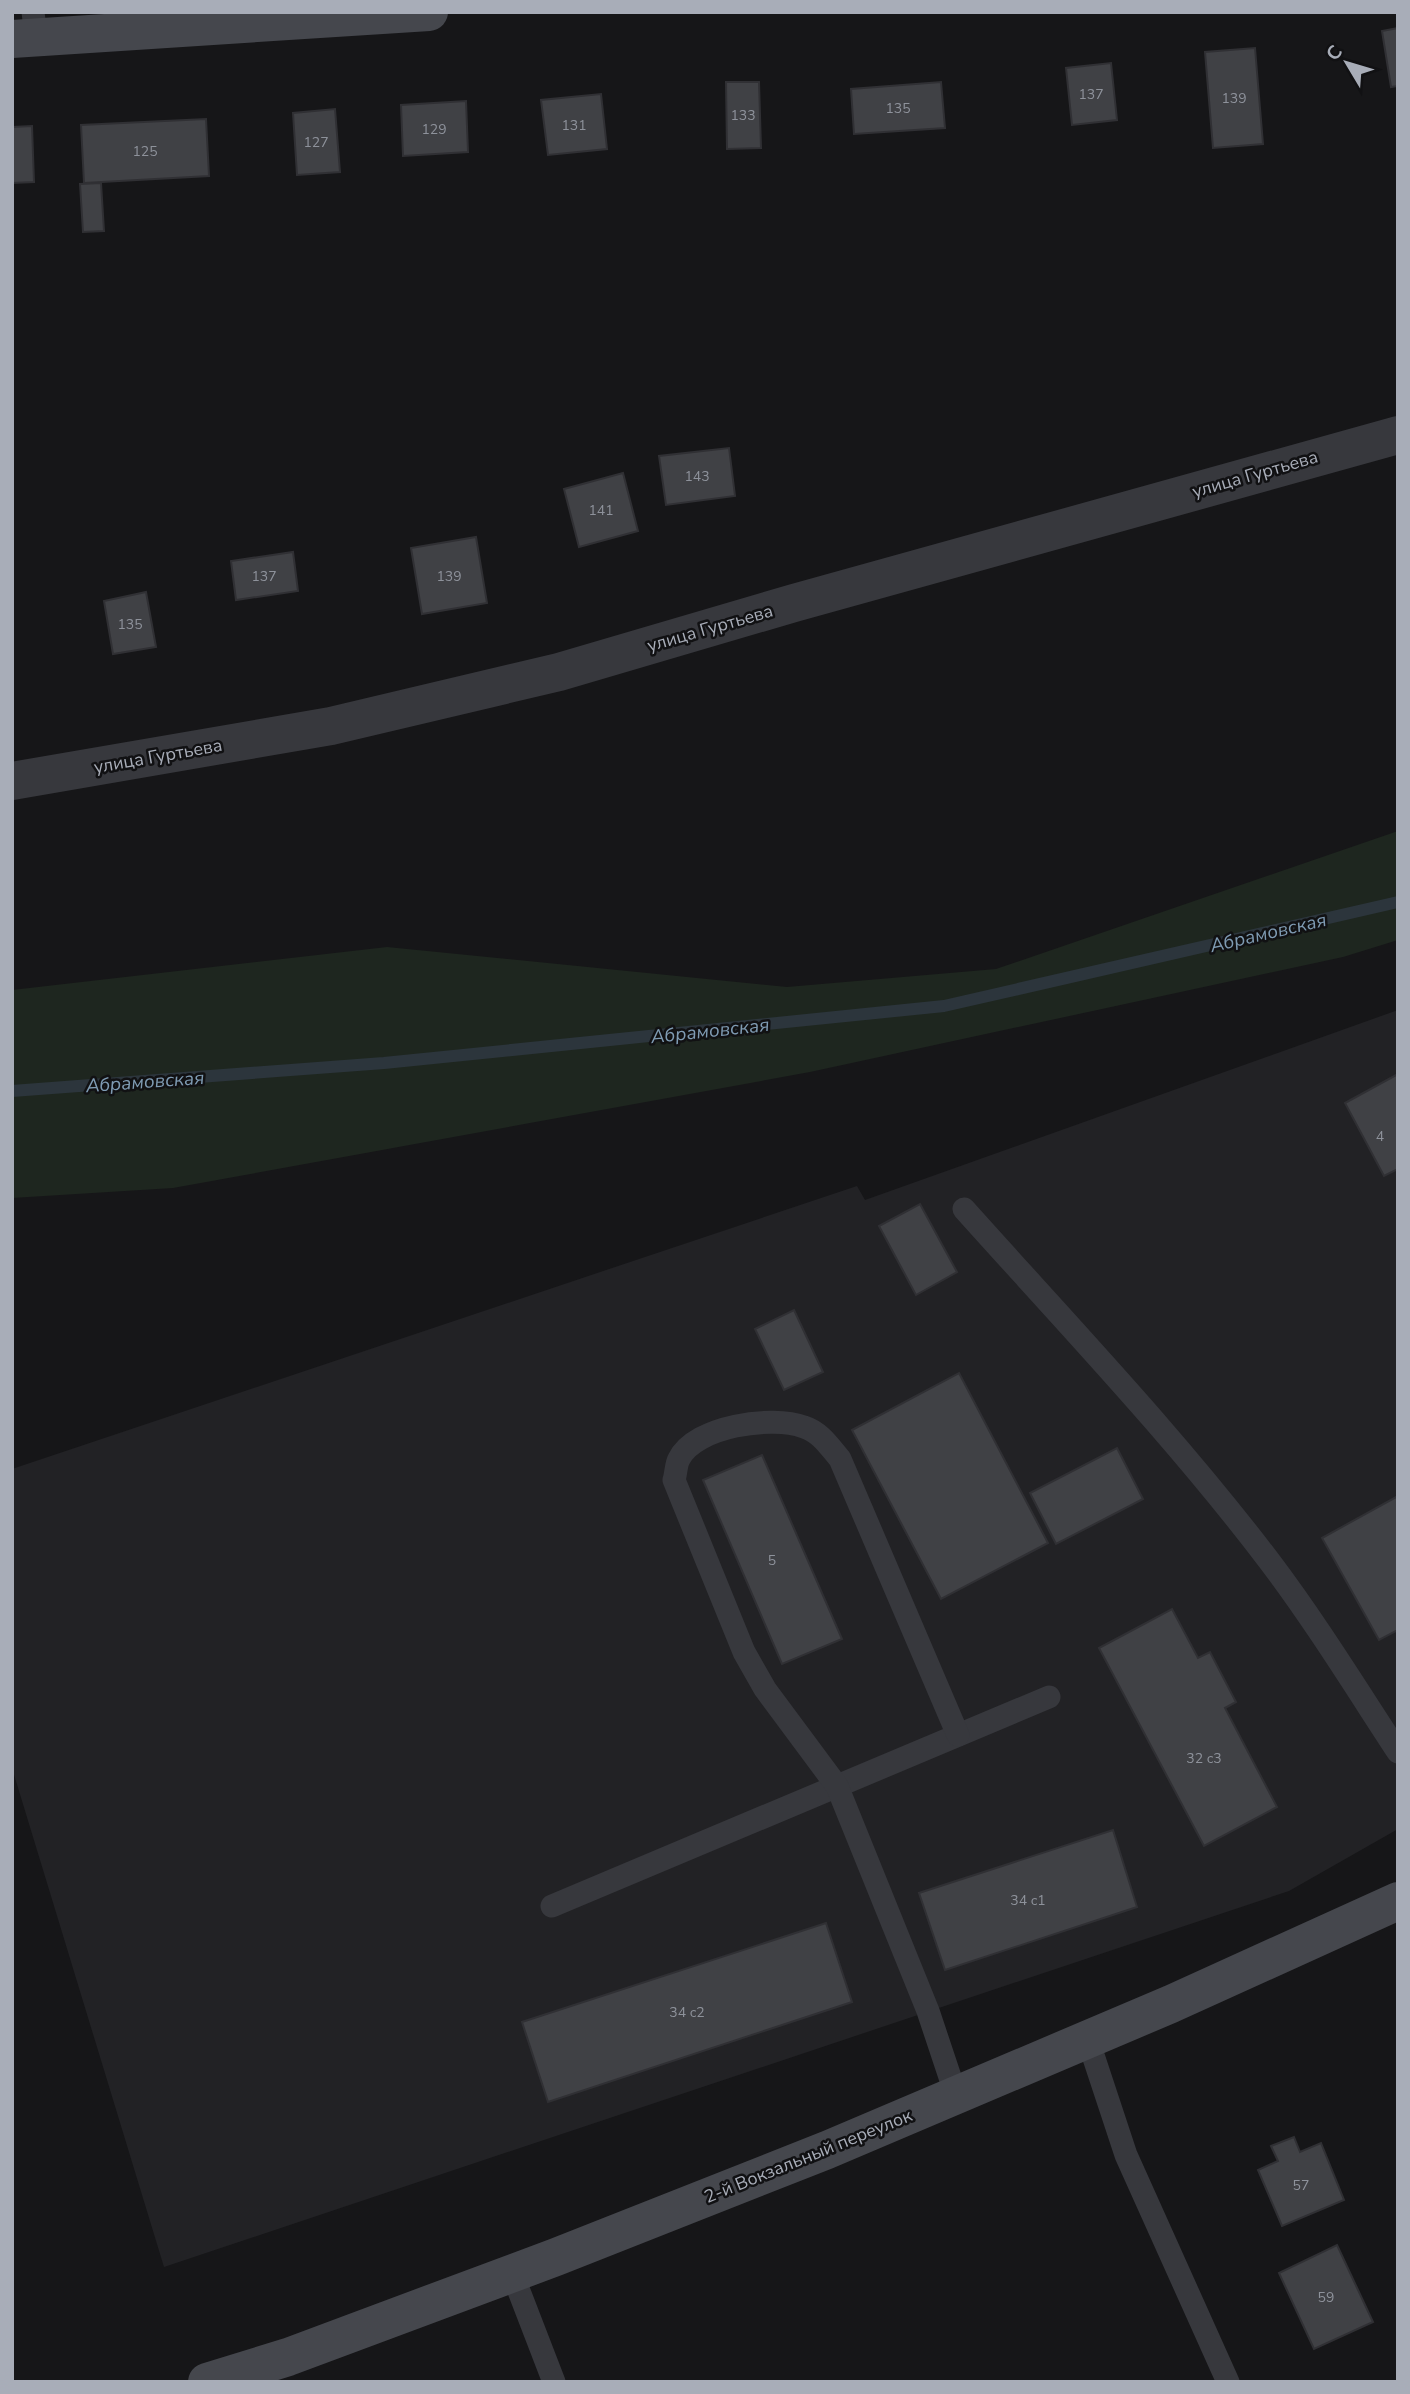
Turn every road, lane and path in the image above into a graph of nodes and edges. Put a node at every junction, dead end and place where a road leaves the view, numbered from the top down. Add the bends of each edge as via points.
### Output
1 (429, 12) edge
2 (27, 29) edge
3 (1398, 435) edge
4 (12, 781) edge
5 (964, 1209) dead end
6 (1049, 1697) dead end
7 (958, 1735) junction
8 (1398, 1752) edge
9 (837, 1786) junction
10 (1398, 1901) edge
11 (552, 1906) dead end
12 (1088, 2040) junction
13 (956, 2095) junction
14 (512, 2273) junction
15 (207, 2382) edge
16 (554, 2382) edge
17 (1228, 2382) edge

1 - 2 street
3 - 4 street, улица Гуртьева via 559,672 331,726
5 - 8 lane via 1224,1503 1311,1619
6 - 7 lane
7 - 9 lane
7 - 9 lane via 840,1459 822,1437 803,1426 769,1423 737,1424 698,1439 678,1459 674,1480 744,1652 765,1689
9 - 11 lane
9 - 13 lane via 928,2011
10 - 12 street, 2-й Вокзальный переулок
12 - 13 street, 2-й Вокзальный переулок
12 - 17 lane via 1126,2155
13 - 14 street, 2-й Вокзальный переулок
14 - 15 street, 2-й Вокзальный переулок via 288,2357
14 - 16 lane

